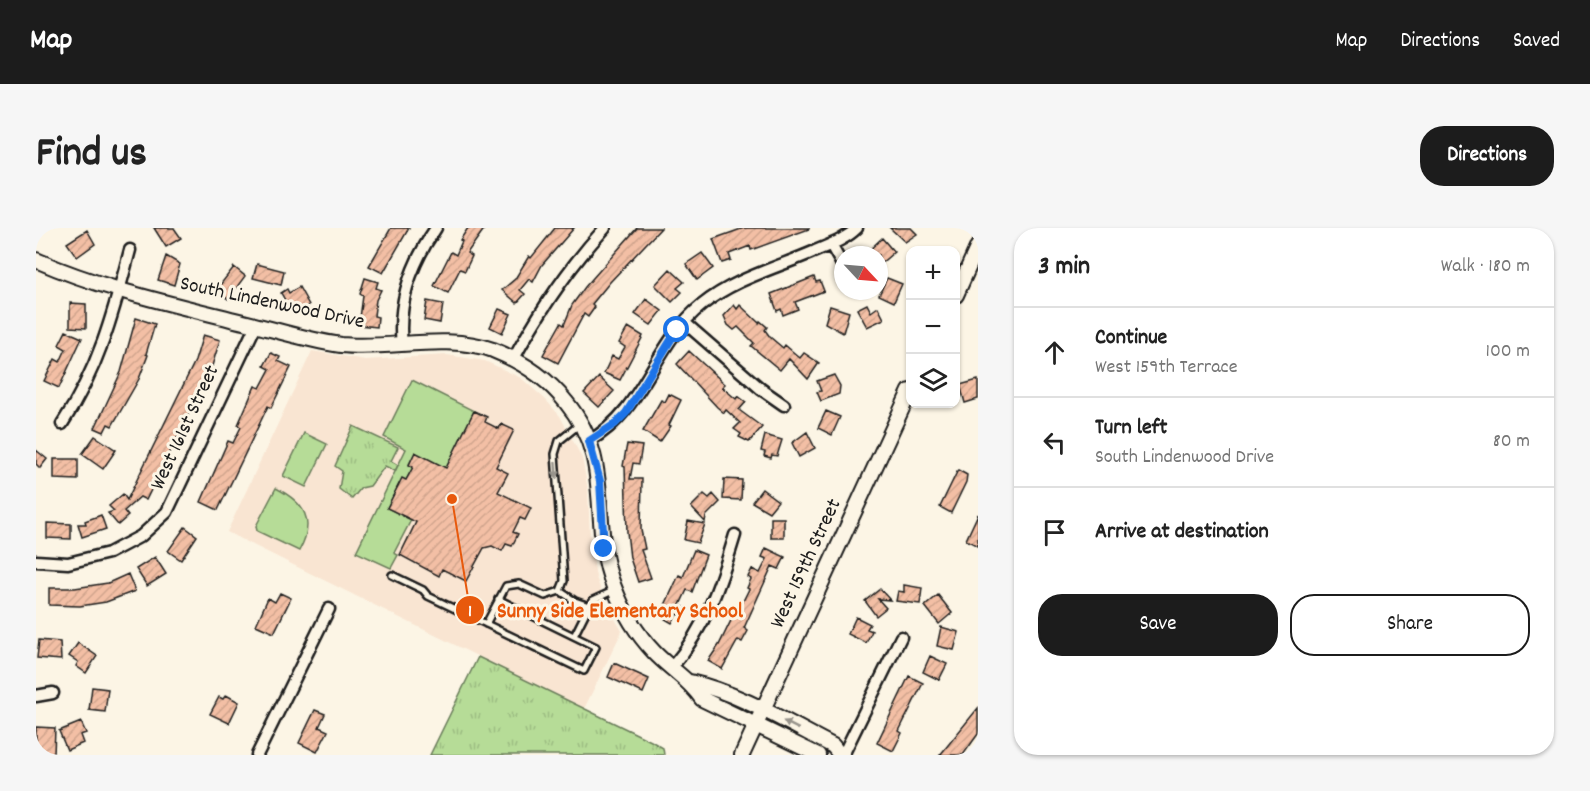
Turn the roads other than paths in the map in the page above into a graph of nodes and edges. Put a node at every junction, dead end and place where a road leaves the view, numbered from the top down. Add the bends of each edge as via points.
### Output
1 (436, 228) edge
2 (605, 228) edge
3 (857, 228) edge
4 (831, 245) junction
5 (978, 246) edge
6 (130, 250) dead end
7 (834, 250) edge
8 (36, 260) edge
9 (960, 286) edge
10 (119, 291) junction
11 (685, 323) junction
12 (256, 325) junction
13 (402, 345) junction
14 (513, 360) junction
15 (906, 400) edge
16 (784, 405) dead end
17 (581, 423) junction
18 (62, 424) dead end
19 (589, 441) junction
20 (735, 535) dead end
21 (36, 561) edge
22 (392, 575) dead end
23 (615, 590) junction
24 (560, 591) junction
25 (498, 600) junction
26 (589, 606) junction
27 (329, 609) dead end
28 (486, 624) junction
29 (574, 636) junction
30 (901, 637) dead end
31 (672, 667) junction
32 (690, 682) junction
33 (53, 693) dead end
34 (36, 696) edge
35 (762, 710) junction
36 (755, 725) junction
37 (257, 755) edge
38 (742, 755) edge
39 (818, 755) edge
40 (842, 755) edge

1 - 13 street via 404,293 399,320
2 - 14 street via 537,315
3 - 4 street
4 - 7 street
4 - 11 street via 727,287
5 - 9 street
6 - 10 street
8 - 10 street, South Lindenwood Drive
10 - 12 street, South Lindenwood Drive
10 - 18 street via 98,360
11 - 16 street
11 - 19 street via 666,345 626,413
12 - 13 street, South Lindenwood Drive via 339,344
12 - 21 street, West 161st Street via 167,512 141,536 109,553 68,563
13 - 14 street, South Lindenwood Drive via 465,344
14 - 17 street, South Lindenwood Drive via 554,388
15 - 35 street, West 159th Street
17 - 19 street, South Lindenwood Drive
17 -> 24 lane via 559,441 555,454 564,581
19 - 23 street, South Lindenwood Drive via 597,464 604,549
20 - 31 street via 708,616
22 - 28 lane
23 - 26 lane via 593,600
23 - 31 street, South Lindenwood Drive via 629,621 654,653
24 - 25 lane via 545,596 513,584 504,589
24 - 26 lane
25 - 28 lane
25 - 29 lane
26 - 29 lane
27 - 37 street
28 - 29 lane via 584,670 596,647
30 - 40 street
31 - 32 street, South Lindenwood Drive
32 - 35 street, South Lindenwood Drive
32 - 36 street, South Lindenwood Drive via 702,699
33 - 34 street
35 - 36 street, West 159th Street
40 -> 35 street, South Lindenwood Drive via 833,746
36 - 38 street, West 159th Street
36 - 39 street, South Lindenwood Drive

